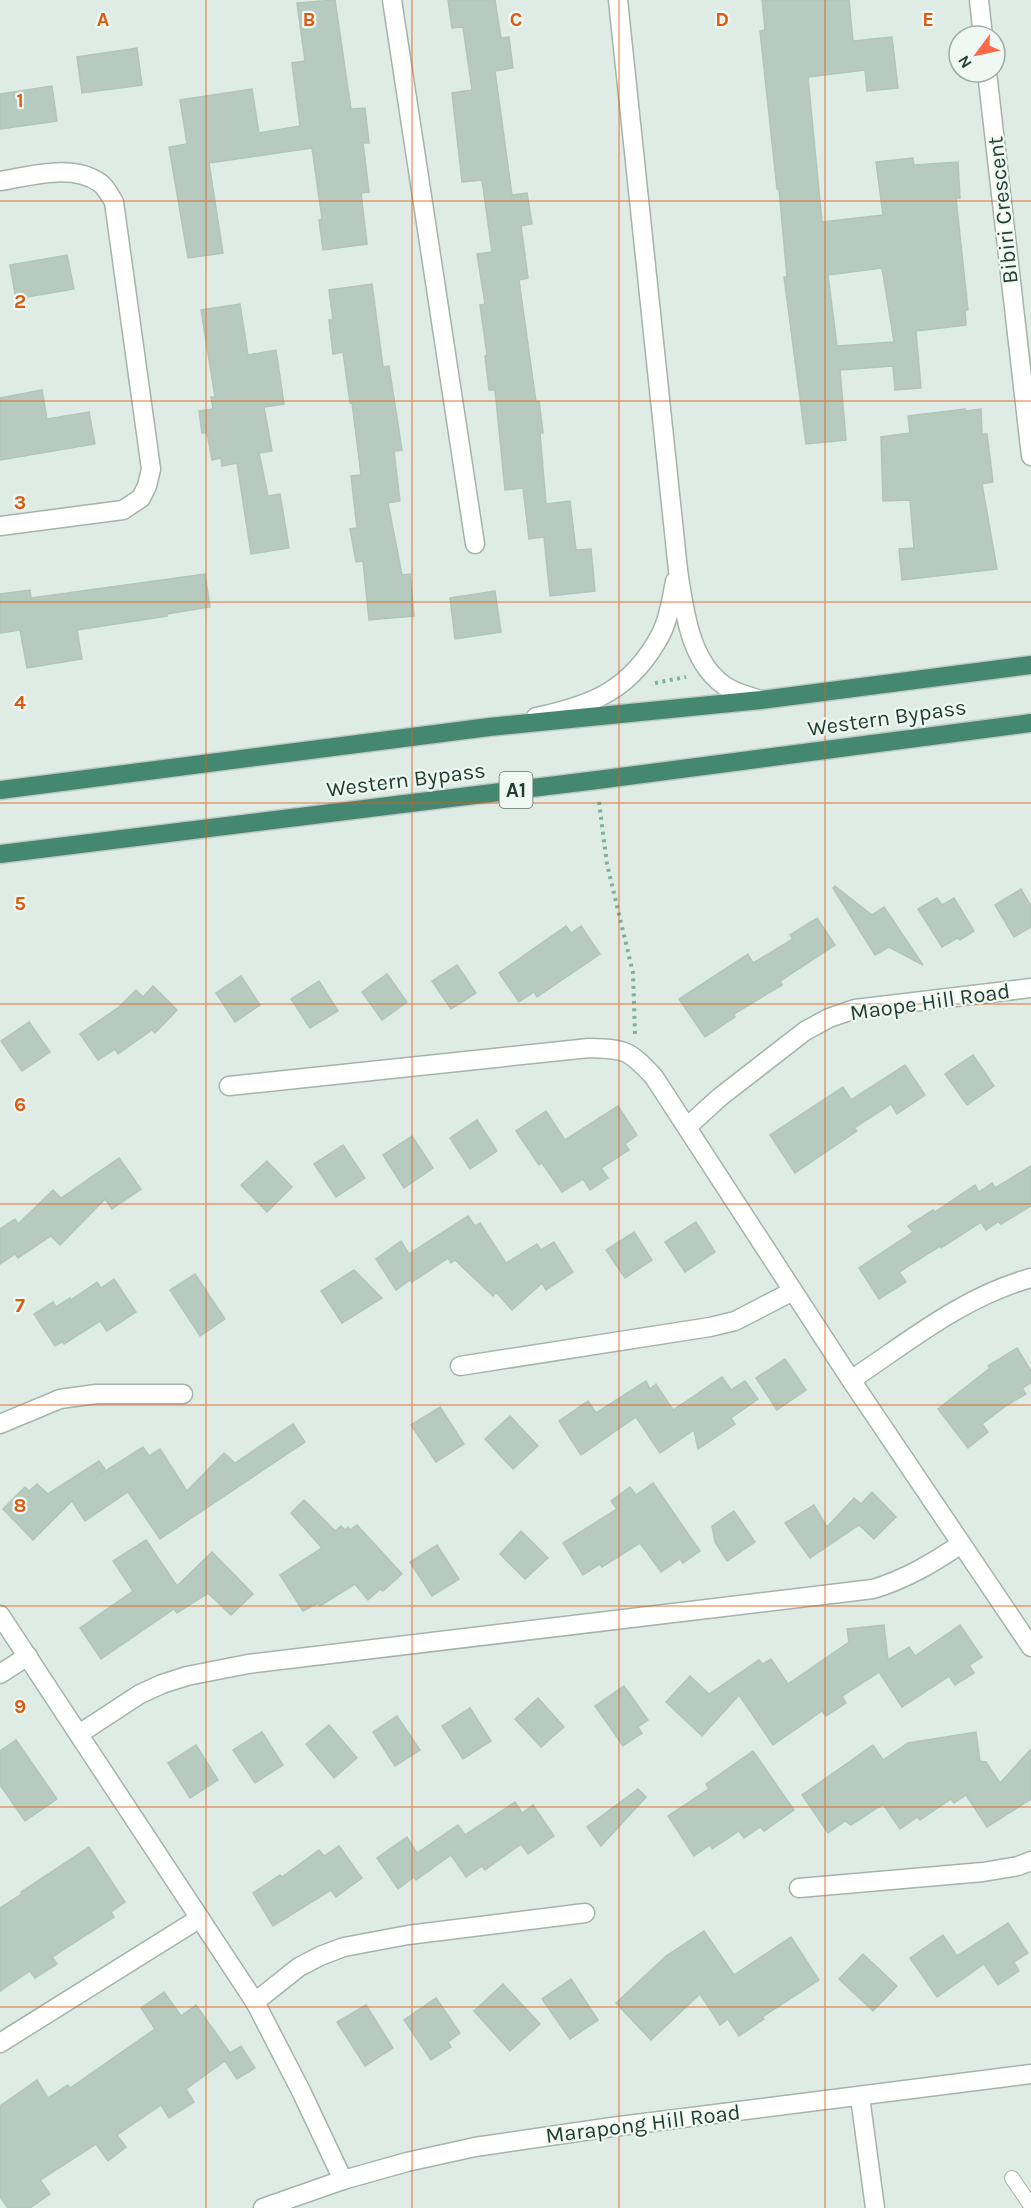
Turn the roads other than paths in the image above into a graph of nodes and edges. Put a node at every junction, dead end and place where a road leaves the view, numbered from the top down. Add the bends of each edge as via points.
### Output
1 (392, 0) edge
2 (618, 0) edge
3 (979, 0) edge
4 (982, 24) edge
5 (988, 84) edge
6 (0, 181) edge
7 (1031, 456) edge
8 (0, 526) edge
9 (475, 544) dead end
10 (678, 570) junction
11 (1031, 665) edge
12 (760, 700) junction
13 (1031, 723) edge
14 (489, 727) junction
15 (0, 790) edge
16 (0, 854) edge
17 (1031, 988) edge
18 (229, 1086) dead end
19 (687, 1127) junction
20 (1031, 1278) edge
21 (793, 1291) junction
22 (460, 1366) dead end
23 (851, 1380) junction
24 (183, 1394) dead end
25 (0, 1424) edge
26 (961, 1544) junction
27 (0, 1615) edge
28 (1030, 1645) edge
29 (28, 1656) junction
30 (0, 1674) edge
31 (79, 1734) junction
32 (1031, 1861) edge
33 (799, 1888) dead end
34 (585, 1913) dead end
35 (201, 1918) junction
36 (255, 2001) junction
37 (0, 2043) edge
38 (1031, 2074) edge
39 (860, 2097) junction
40 (1012, 2178) dead end
41 (343, 2180) junction
42 (1031, 2206) edge
43 (263, 2208) edge
44 (875, 2208) edge

1 - 9 street
2 - 10 street
3 - 4 street
5 - 7 street, Bibiri Crescent
6 - 8 street via 79,172 102,184 114,202 151,469 141,498 123,510
10 - 12 street via 693,642 710,673 729,689
10 - 14 street via 662,633 636,672 617,688 550,714
11 - 12 highway, Western Bypass
12 - 14 highway, Western Bypass
13 - 16 highway, Western Bypass / A1
14 - 15 highway, Western Bypass
17 - 19 street, Maope Hill Road via 855,1009 829,1018 805,1031
18 - 19 street via 620,1048 636,1057 654,1077
19 - 21 street
20 - 23 street via 963,1306
21 - 22 street via 744,1317 718,1325
21 - 23 street
23 - 26 street
24 - 25 street via 96,1394 60,1399
26 - 28 street
26 - 31 street via 921,1570 873,1589 248,1664 187,1676 140,1694
27 - 29 street
29 - 30 street
29 - 31 street
31 - 35 street
32 - 33 street via 983,1872
34 - 36 street via 344,1947 299,1967
35 - 36 street
35 - 37 street
36 - 41 street
38 - 39 street, Marapong Hill Road
39 - 41 street, Marapong Hill Road via 475,2147
39 - 44 street
40 - 42 lane
41 - 43 street, Marapong Hill Road

